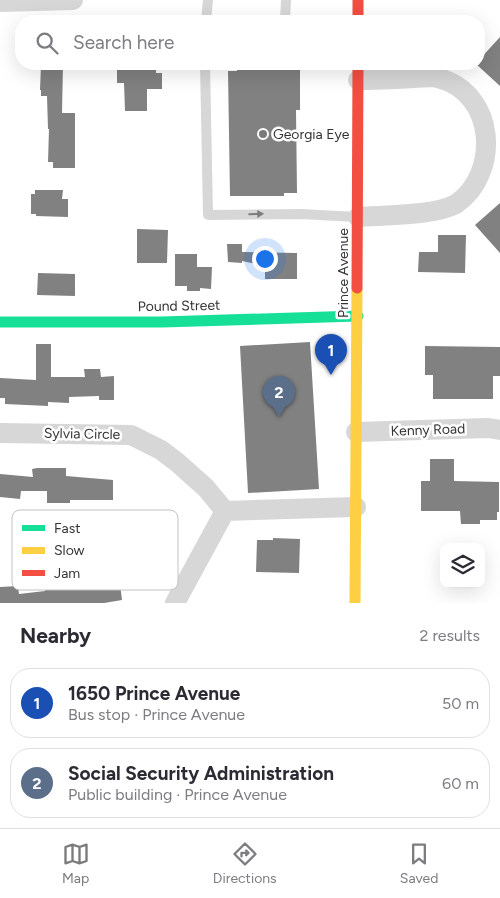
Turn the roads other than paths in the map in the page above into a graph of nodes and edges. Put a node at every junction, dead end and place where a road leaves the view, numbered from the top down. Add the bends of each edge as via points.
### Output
1 (73, 0) edge
2 (208, 0) edge
3 (286, 0) edge
4 (358, 0) edge
5 (0, 2) edge
6 (207, 15) edge
7 (285, 15) edge
8 (358, 15) edge
9 (205, 70) edge
10 (358, 72) edge
11 (358, 217) junction
12 (358, 316) junction
13 (0, 322) edge
14 (500, 430) edge
15 (0, 432) edge
16 (356, 432) junction
17 (356, 508) junction
18 (225, 511) junction
19 (175, 603) edge
20 (355, 603) edge

1 - 5 street
2 - 6 lane
3 - 7 lane
4 - 8 main road
9 -> 11 lane via 208,215
10 - 11 main road, Prince Avenue
10 - 11 street via 436,78 455,84 481,110 491,146 480,181 456,204 426,212
11 - 12 main road, Prince Avenue
12 - 13 main road, Pound Street via 162,322
12 - 16 main road, Prince Avenue
14 - 16 street, Kenny Road
15 - 18 street, Sylvia Circle via 131,436 162,450 206,488
16 - 17 main road, Prince Avenue
17 - 18 street
17 - 20 main road, Prince Avenue
18 - 19 street

